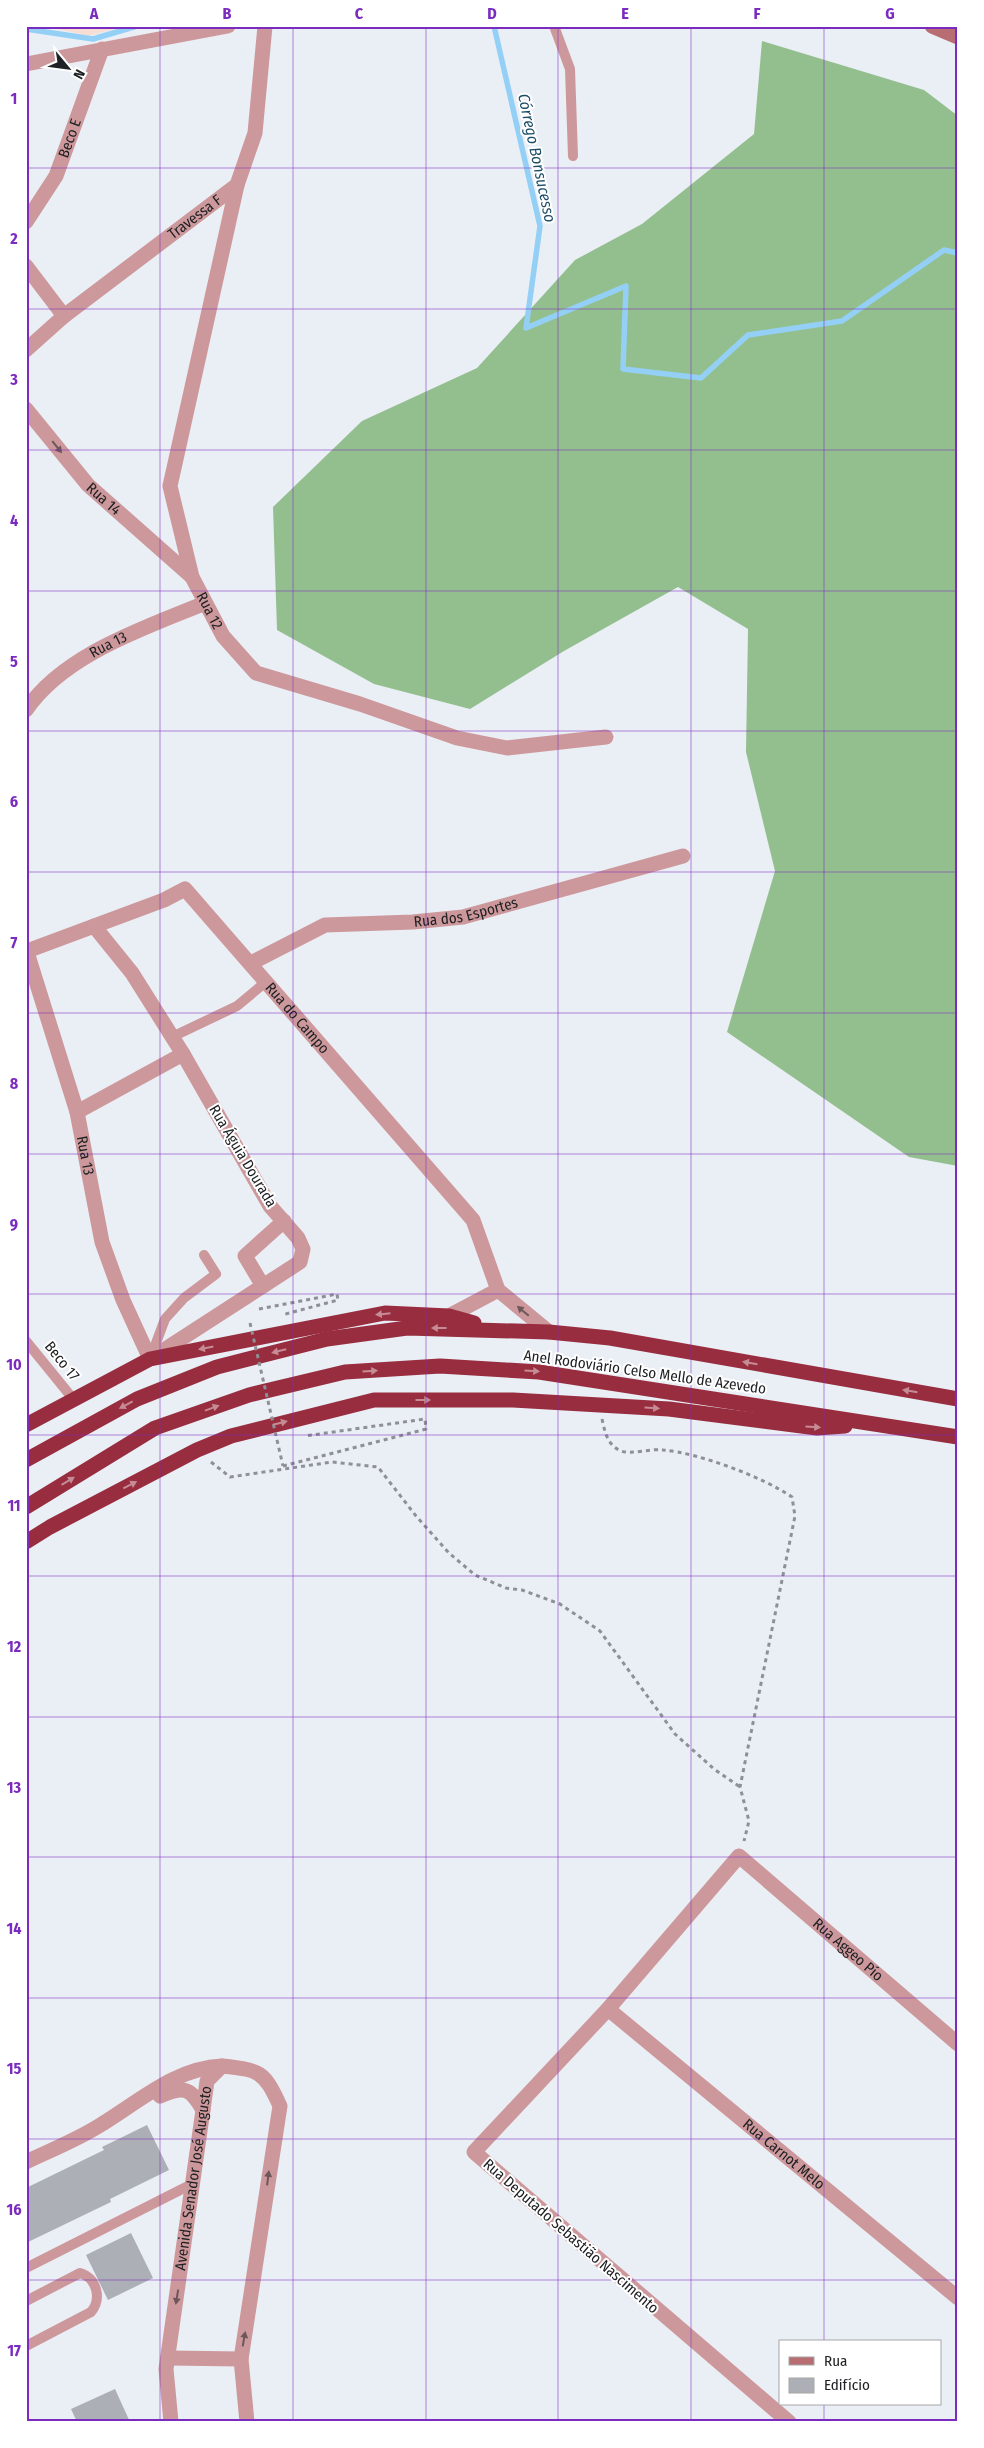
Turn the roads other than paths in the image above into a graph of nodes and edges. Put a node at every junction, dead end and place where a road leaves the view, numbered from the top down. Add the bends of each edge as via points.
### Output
1 (228, 26) edge
2 (264, 26) edge
3 (554, 26) edge
4 (932, 26) edge
5 (958, 37) edge
6 (102, 49) junction
7 (26, 64) edge
8 (573, 156) dead end
9 (237, 186) junction
10 (26, 222) edge
11 (26, 266) edge
12 (64, 316) junction
13 (26, 350) edge
14 (26, 409) edge
15 (192, 578) junction
16 (205, 603) junction
17 (26, 710) edge
18 (606, 737) dead end
19 (683, 856) dead end
20 (94, 926) junction
21 (27, 950) edge
22 (251, 963) junction
23 (267, 981) junction
24 (172, 1036) junction
25 (184, 1054) junction
26 (78, 1112) junction
27 (284, 1221) junction
28 (204, 1255) dead end
29 (263, 1286) junction
30 (498, 1290) junction
31 (449, 1316) junction
32 (499, 1330) junction
33 (548, 1332) junction
34 (26, 1341) edge
35 (150, 1359) junction
36 (958, 1399) edge
37 (74, 1400) junction
38 (27, 1424) edge
39 (871, 1424) junction
40 (958, 1437) edge
41 (26, 1460) edge
42 (26, 1506) edge
43 (26, 1542) edge
44 (739, 1856) joint
45 (608, 2009) junction
46 (958, 2044) edge
47 (222, 2066) junction
48 (124, 2110) junction
49 (203, 2110) junction
50 (26, 2162) edge
51 (194, 2183) junction
52 (26, 2268) edge
53 (958, 2298) edge
54 (26, 2301) edge
55 (26, 2346) edge
56 (168, 2358) junction
57 (241, 2359) junction
58 (171, 2422) edge
59 (247, 2422) edge
60 (789, 2422) edge

1 - 6 street
2 - 9 street, Travessa F via 256,133
3 - 8 lane via 570,69
4 - 5 street
6 - 7 street
6 - 10 street, Beco E via 56,176
9 - 12 street, Travessa F
9 - 15 street, Rua 12 via 170,486
11 - 12 street
12 - 13 street, Travessa F
14 -> 15 street, Rua 14 via 88,485
15 - 16 street, Rua 12
16 - 17 street, Rua 13 via 118,639 37,694
16 - 18 street, Rua 12 via 222,636 256,673 360,704 457,738 507,748
19 - 22 street, Rua dos Esportes via 463,918 325,925
20 - 21 street, Rua do Campo
20 - 22 street, Rua do Campo via 185,889
20 - 24 street, Rua Águia Dourada via 132,973
21 - 26 street, Rua 13
22 - 23 street, Rua do Campo
23 - 24 lane via 237,1006
23 - 30 street, Rua do Campo via 473,1220
24 - 25 street, Rua Águia Dourada
25 - 26 street
25 - 27 street, Rua Águia Dourada via 270,1206
26 - 35 street, Rua 13 via 102,1242 122,1300
27 - 29 street via 245,1256
27 - 29 street, Rua Águia Dourada via 303,1249 300,1262
28 - 35 lane via 216,1274 184,1298 165,1319
29 - 35 street, Rua Águia Dourada
30 - 31 street
33 -> 30 street
31 - 32 highway
31 -> 35 highway via 385,1313
32 - 33 highway, Anel Rodoviário Celso Mello de Azevedo
32 -> 41 highway, Anel Rodoviário Celso Mello de Azevedo via 406,1328 327,1339 217,1367 137,1399
36 -> 33 highway, Anel Rodoviário Celso Mello de Azevedo via 610,1338
34 - 37 lane, Beco 17
35 - 37 highway
37 - 38 highway
39 - 40 highway, Anel Rodoviário Celso Mello de Azevedo
42 -> 39 highway, Anel Rodoviário Celso Mello de Azevedo via 155,1428 249,1395 344,1372 440,1366 539,1372
43 -> 39 highway via 197,1450 231,1436 374,1400 513,1400 669,1409 817,1428
44 - 45 street, Rua Deputado Sebastião Nascimento
44 - 46 street, Rua Aggeo Pío
45 - 53 street, Rua Carnot Melo
45 - 60 street, Rua Deputado Sebastião Nascimento via 474,2152
47 - 48 street via 202,2067 188,2073
47 - 49 street, Avenida Senador José Augusto via 207,2081
57 -> 47 street, Avenida Senador José Augusto via 280,2106 269,2080 250,2069
48 - 49 street via 178,2089 195,2096
48 - 50 street
49 - 51 street, Avenida Senador José Augusto
51 - 52 lane
51 -> 56 street, Avenida Senador José Augusto
54 - 55 lane via 80,2273 90,2279 98,2298 97,2305 90,2312
56 - 57 street
56 - 58 street, Avenida Senador José Augusto via 166,2369
57 - 59 street, Avenida Senador José Augusto

